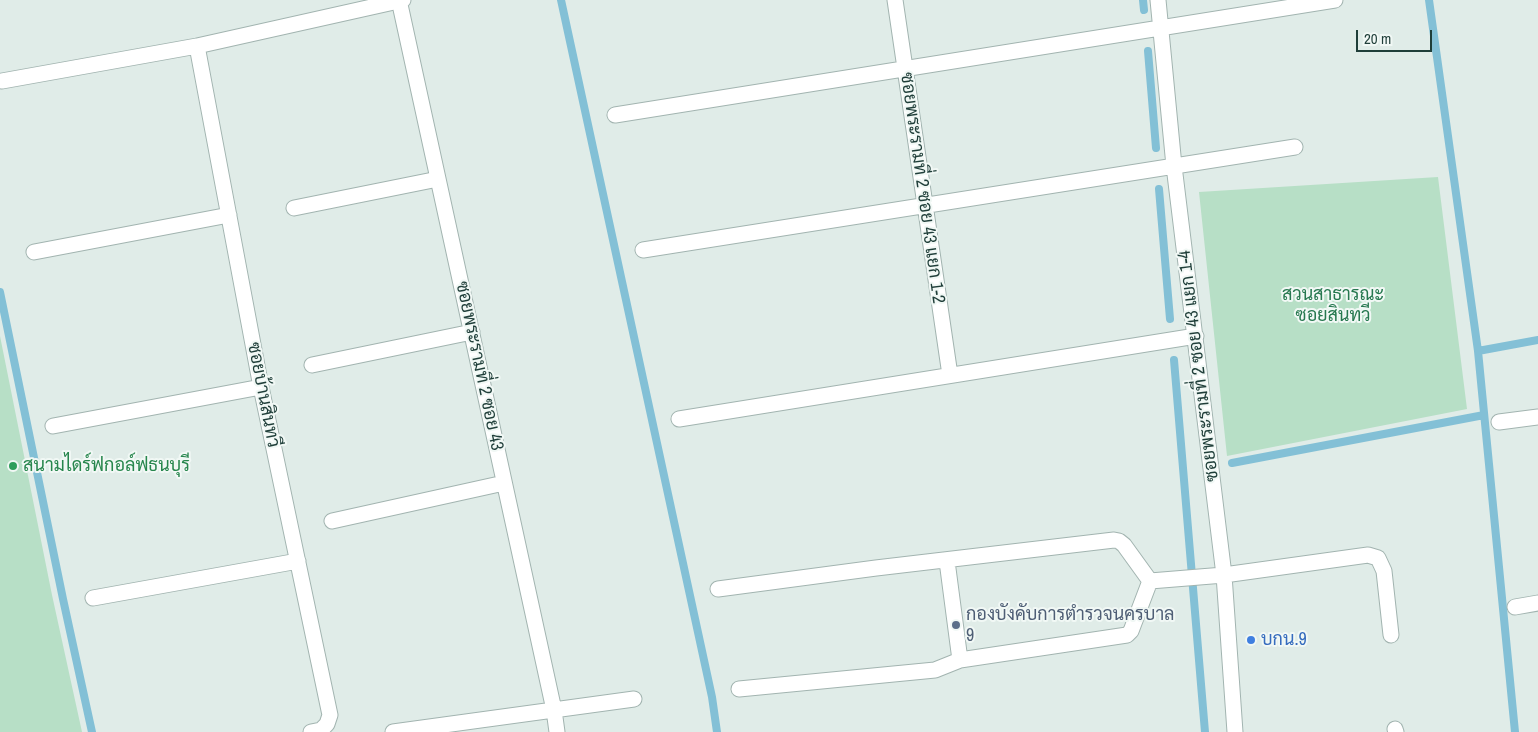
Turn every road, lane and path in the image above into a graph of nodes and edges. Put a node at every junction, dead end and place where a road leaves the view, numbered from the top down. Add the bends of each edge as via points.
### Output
1 (401, 0) edge
2 (895, 0) edge
3 (1158, 0) edge
4 (1336, 0) edge
5 (1161, 28) junction
6 (197, 46) junction
7 (905, 69) junction
8 (2, 81) dead end
9 (615, 115) dead end
10 (1295, 147) dead end
11 (1174, 166) junction
12 (438, 179) junction
13 (925, 206) junction
14 (294, 208) dead end
15 (229, 215) junction
16 (643, 250) dead end
17 (34, 252) dead end
18 (472, 332) junction
19 (1196, 336) junction
20 (312, 365) dead end
21 (950, 376) junction
22 (261, 387) junction
23 (1538, 417) edge
24 (679, 419) dead end
25 (1499, 422) dead end
26 (53, 426) dead end
27 (504, 483) junction
28 (332, 521) dead end
29 (298, 560) junction
30 (947, 561) junction
31 (1224, 575) junction
32 (1150, 581) junction
33 (718, 588) dead end
34 (93, 598) dead end
35 (1538, 603) edge
36 (1515, 607) dead end
37 (1390, 635) dead end
38 (960, 660) junction
39 (739, 690) dead end
40 (634, 699) dead end
41 (554, 710) junction
42 (311, 732) edge
43 (394, 732) edge
44 (557, 732) edge
45 (1235, 732) edge

1 - 6 street
1 - 12 street, ซอยพระรามที่ 2 ซอย 43
2 - 7 street, ซอยพระรามที่ 2 ซอย 43 แยก 1-2
3 - 5 street, ซอยพระรามที่ 2 ซอย 43 แยก 1-4
4 - 5 street
5 - 7 street
5 - 11 street, ซอยพระรามที่ 2 ซอย 43 แยก 1-4
6 - 8 street
6 - 15 street, ซอยบ้านสินทวี
7 - 9 street
7 - 13 street, ซอยพระรามที่ 2 ซอย 43 แยก 1-2
10 - 11 street
11 - 13 street
11 - 19 street, ซอยพระรามที่ 2 ซอย 43 แยก 1-4
12 - 14 street
12 - 18 street, ซอยพระรามที่ 2 ซอย 43
13 - 16 street
13 - 21 street, ซอยพระรามที่ 2 ซอย 43 แยก 1-2
15 - 17 street
15 - 22 street, ซอยบ้านสินทวี
18 - 20 street
18 - 27 street, ซอยพระรามที่ 2 ซอย 43
19 - 21 street
19 - 31 street, ซอยพระรามที่ 2 ซอย 43 แยก 1-4
21 - 24 street
22 - 26 street
22 - 29 street, ซอยบ้านสินทวี
23 - 25 street
27 - 28 street
27 - 41 street, ซอยพระรามที่ 2 ซอย 43
29 - 34 street
29 - 42 street, ซอยบ้านสินทวี via 330,715 328,724
30 - 32 street via 1114,540 1124,545
30 - 33 street
30 - 38 street
31 - 32 street
31 - 37 street via 1368,556 1378,558 1384,571
31 - 45 street, ซอยพระรามที่ 2 ซอย 43 แยก 1-4
32 - 38 street via 1132,631 1127,635
35 - 36 street
38 - 39 street via 934,670
40 - 41 street
41 - 43 street
41 - 44 street, ซอยพระรามที่ 2 ซอย 43

